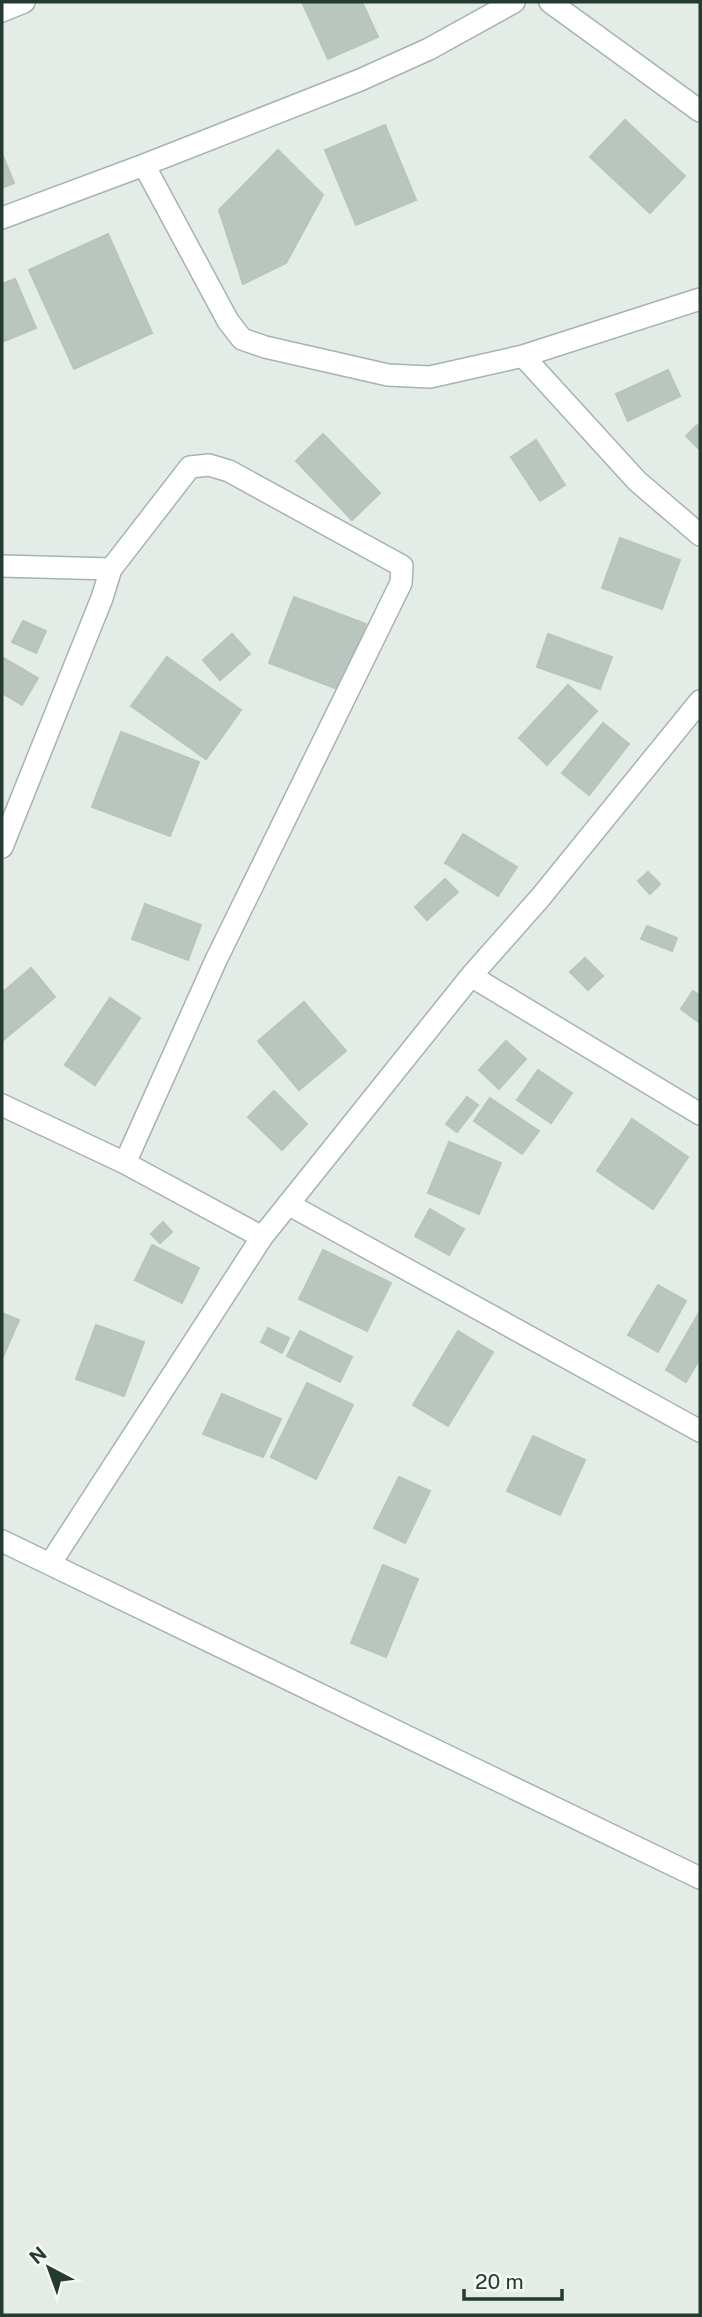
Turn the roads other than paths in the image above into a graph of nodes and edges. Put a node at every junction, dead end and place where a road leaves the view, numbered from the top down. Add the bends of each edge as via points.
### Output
1 (24, 2) edge
2 (514, 2) edge
3 (550, 2) edge
4 (2, 11) edge
5 (700, 111) edge
6 (144, 166) junction
7 (2, 218) edge
8 (700, 299) edge
9 (523, 356) junction
10 (700, 536) edge
11 (2, 566) edge
12 (111, 569) junction
13 (700, 701) edge
14 (2, 848) edge
15 (471, 976) junction
16 (2, 1105) edge
17 (700, 1114) edge
18 (125, 1163) junction
19 (288, 1203) junction
20 (262, 1237) junction
21 (700, 1431) edge
22 (2, 1541) edge
23 (50, 1564) junction
24 (700, 1878) edge

1 - 4 street
2 - 6 street via 360,80
3 - 5 street
6 - 7 street
6 - 9 street via 242,339 388,375 430,377
8 - 9 street
9 - 10 street via 637,481
11 - 12 street
12 - 14 street
12 - 18 street via 190,467 209,465 239,476 402,566 401,583 216,960
13 - 15 street
15 - 17 street
15 - 19 street
16 - 18 street
18 - 20 street
19 - 20 street
19 - 21 street
20 - 23 street
22 - 23 street
23 - 24 street

